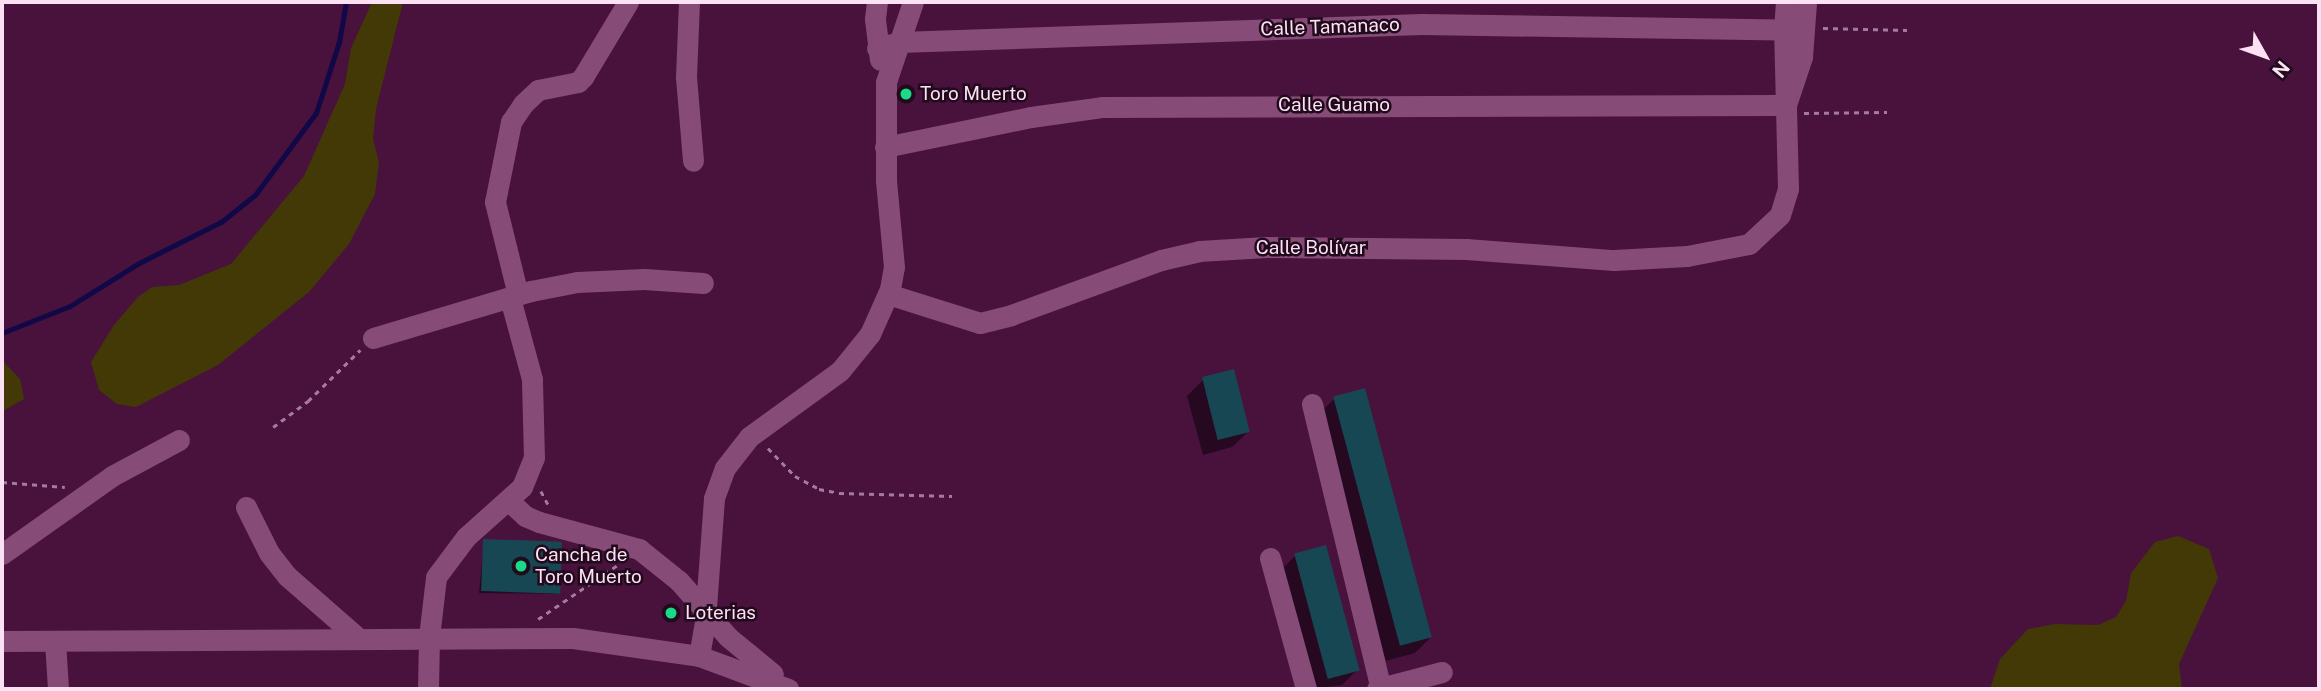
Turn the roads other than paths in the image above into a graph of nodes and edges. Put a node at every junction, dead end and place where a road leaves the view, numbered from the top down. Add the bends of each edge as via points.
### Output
1 (628, 2) edge
2 (689, 2) edge
3 (877, 2) edge
4 (913, 2) edge
5 (1786, 2) edge
6 (1806, 2) edge
7 (1784, 30) junction
8 (899, 42) junction
9 (877, 48) junction
10 (886, 82) junction
11 (1786, 109) junction
12 (885, 147) junction
13 (693, 161) dead end
14 (703, 283) dead end
15 (888, 294) junction
16 (514, 296) junction
17 (373, 338) road end
18 (1312, 404) dead end
19 (179, 440) dead end
20 (508, 500) junction
21 (246, 507) dead end
22 (2, 554) edge
23 (1270, 558) dead end
24 (706, 609) junction
25 (357, 637) junction
26 (429, 637) junction
27 (2, 641) edge
28 (55, 641) junction
29 (699, 656) junction
30 (1442, 673) dead end
31 (58, 689) edge
32 (428, 689) edge
33 (788, 689) edge
34 (796, 689) edge
35 (1306, 689) edge
36 (1380, 689) edge

1 - 16 street via 583,77 538,90 511,122 495,202
2 - 13 street via 686,77
3 - 9 street
4 - 8 street
5 - 7 street
6 - 11 street via 1802,57
7 - 8 street, Calle Tamanaco via 1422,24
7 - 11 street
8 - 9 street, Calle Tamanaco
8 - 10 street
9 - 10 street
10 - 12 street
11 - 12 street, Calle Guamo via 1103,107
11 - 15 street, Calle Bolívar via 1786,202 1771,226 1749,244 1687,256 1614,260 1466,249 1199,251 980,323
12 - 15 street via 894,254
14 - 16 street via 609,279
15 - 24 street via 870,334 840,371 755,432 718,482
16 - 17 street
16 - 20 street via 532,379 536,437 530,475
18 - 36 street
19 - 22 street via 93,489
20 - 24 street via 525,516 639,550
20 - 26 street via 442,565 436,577
21 - 25 street via 269,553 287,576
23 - 35 street
24 - 29 street
24 - 34 street via 728,637
25 - 26 street
25 - 28 street
26 - 29 street via 594,640
26 - 32 street
27 - 28 street
28 - 31 street
29 - 33 street
30 - 36 street

